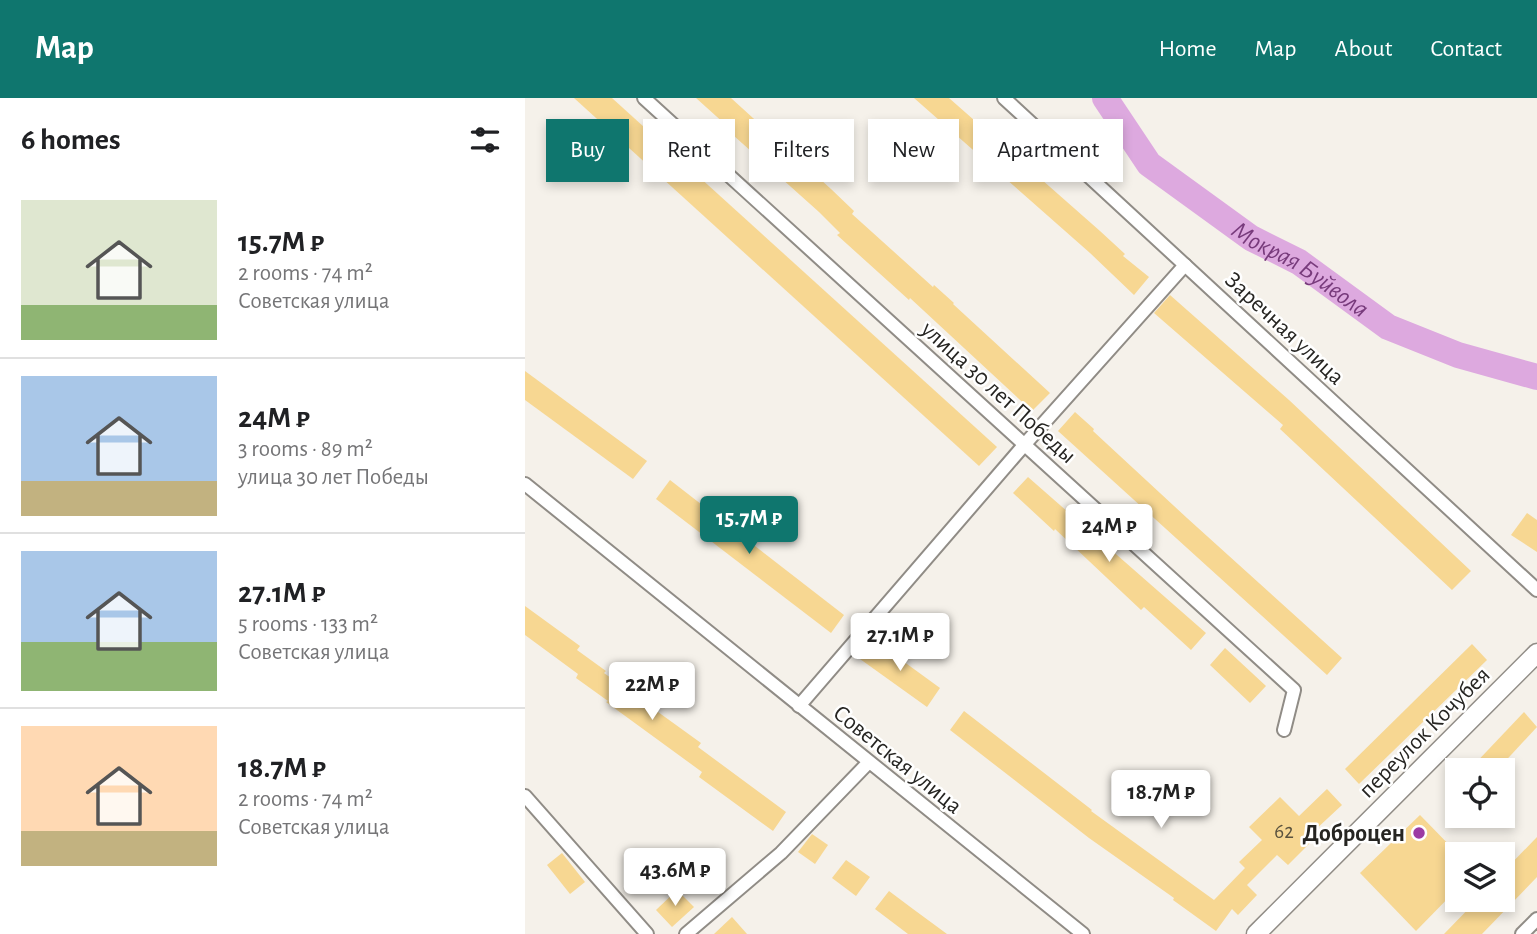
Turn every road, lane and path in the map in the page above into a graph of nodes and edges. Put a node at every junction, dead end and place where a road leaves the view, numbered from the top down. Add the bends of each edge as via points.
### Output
1 (644, 98) edge
2 (1004, 98) edge
3 (1185, 265) junction
4 (1025, 444) junction
5 (525, 484) edge
6 (1537, 590) edge
7 (1537, 653) edge
8 (799, 706) junction
9 (1285, 730) dead end
10 (869, 762) junction
11 (525, 796) edge
12 (1537, 919) edge
13 (647, 934) edge
14 (686, 934) edge
15 (1083, 934) edge
16 (1256, 934) edge
17 (1522, 934) edge

1 - 4 street, улица 30 лет Победы
2 - 3 street, Заречная улица
3 - 4 street
3 - 6 street, Заречная улица
4 - 8 street
4 - 9 street, улица 30 лет Победы via 1294,690
5 - 8 street, Советская улица
7 - 16 main road, переулок Кочубея
8 - 10 street, Советская улица
10 - 14 street via 781,853
10 - 15 street, Советская улица
11 - 13 street
12 - 17 street

